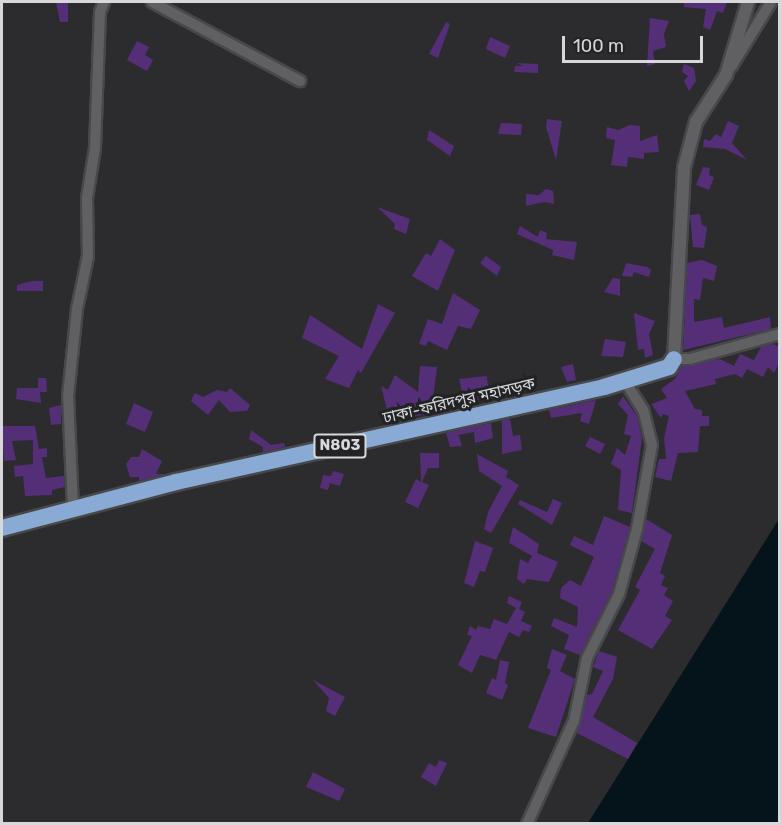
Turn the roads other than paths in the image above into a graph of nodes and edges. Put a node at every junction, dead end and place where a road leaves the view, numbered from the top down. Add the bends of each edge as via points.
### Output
1 (104, 2) edge
2 (152, 2) edge
3 (748, 2) edge
4 (771, 2) edge
5 (726, 75) junction
6 (300, 81) dead end
7 (780, 334) edge
8 (674, 359) junction
9 (625, 381) junction
10 (72, 509) junction
11 (2, 528) edge
12 (527, 824) edge

1 - 10 street via 100,12 95,148 87,198 88,256 77,309 68,396
2 - 6 street
3 - 5 street
4 - 5 street
5 - 8 street via 696,122 684,168
7 - 8 street via 690,359
8 - 9 highway, ঢাকা-ফরিদপুর মহাসড়ক / N803 via 669,367
9 - 10 highway, ঢাকা-ফরিদপুর মহাসড়ক / N803
9 - 12 street via 643,410 652,445 638,529 619,594 588,658 574,721
10 - 11 highway, ঢাকা-ফরিদপুর মহাসড়ক / N803

